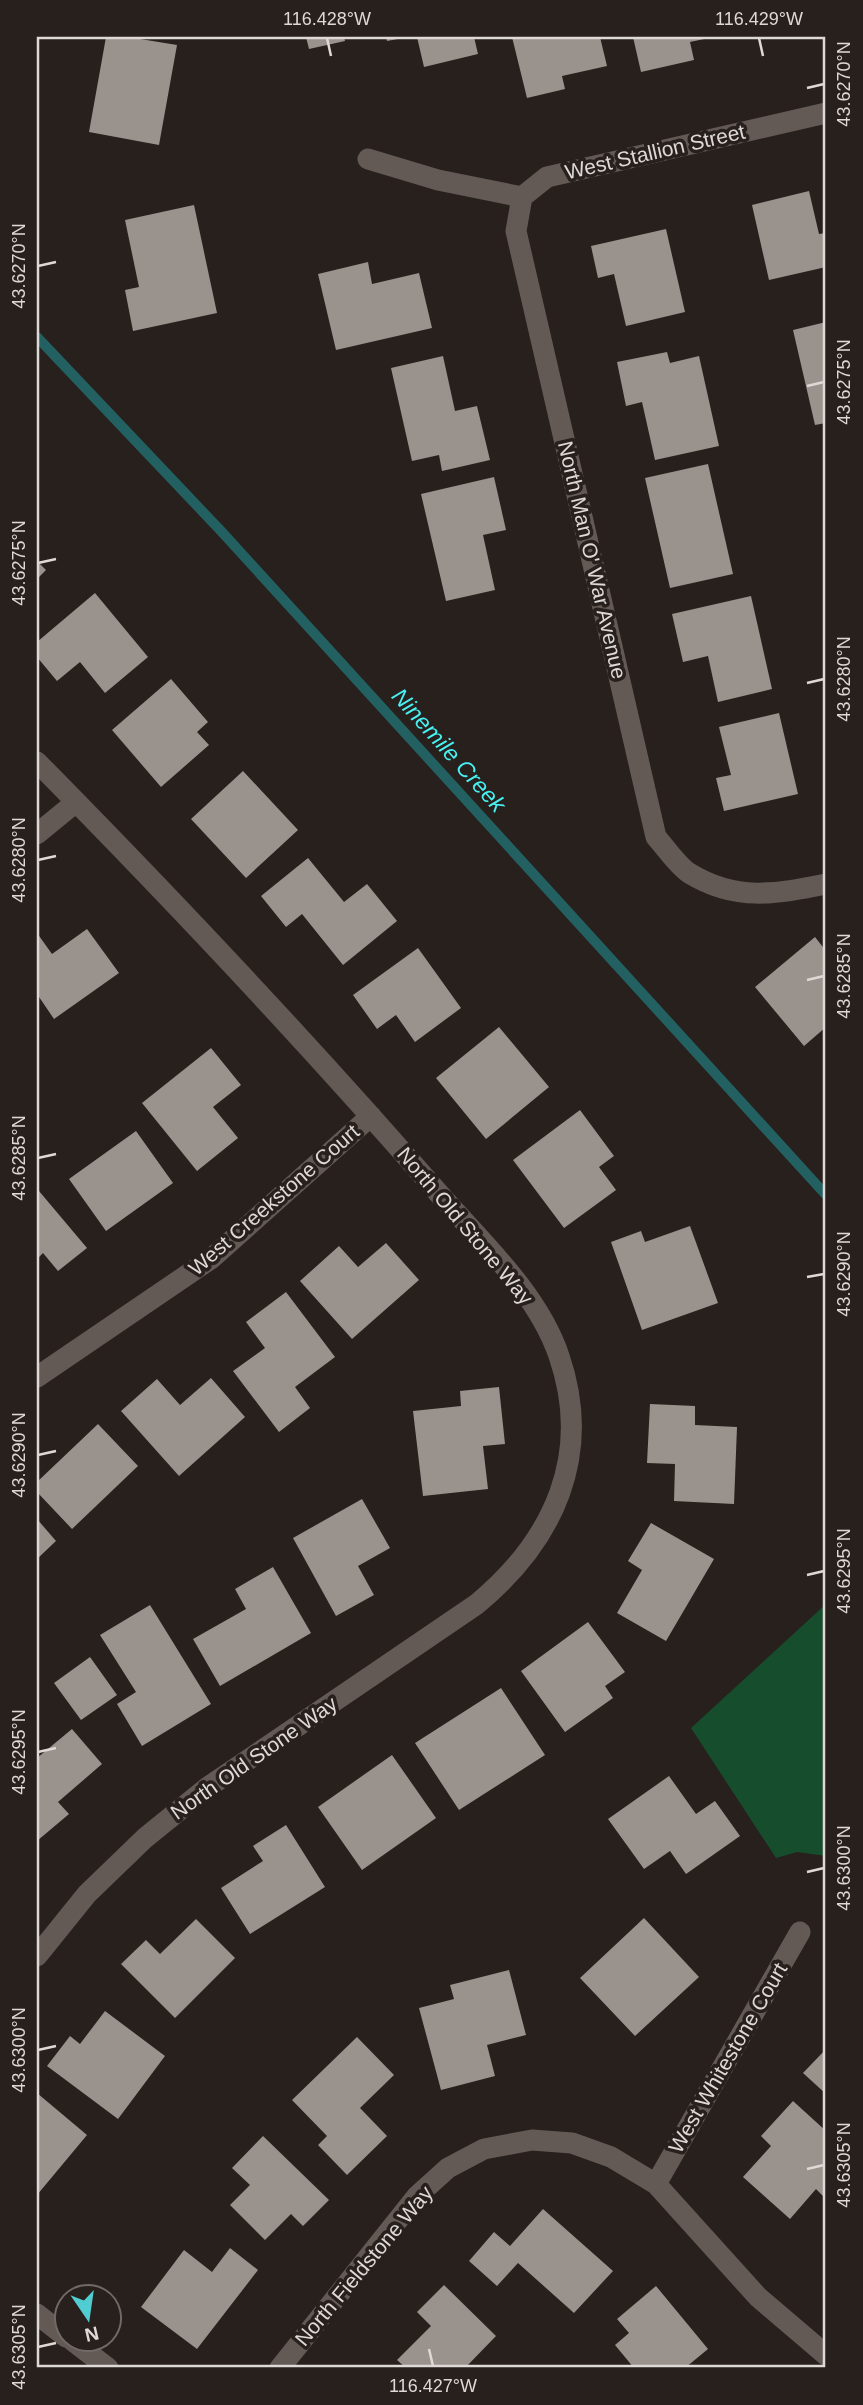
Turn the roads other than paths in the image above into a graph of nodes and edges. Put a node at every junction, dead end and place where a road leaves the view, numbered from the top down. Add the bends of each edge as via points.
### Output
1 (826, 113) edge
2 (368, 159) dead end
3 (522, 197) junction
4 (37, 762) edge
5 (76, 802) junction
6 (37, 834) edge
7 (826, 884) edge
8 (372, 1116) junction
9 (37, 1377) edge
10 (800, 1932) dead end
11 (37, 1956) edge
12 (656, 2184) junction
13 (37, 2314) edge
14 (52, 2326) edge
15 (87, 2352) edge
16 (826, 2355) edge
17 (108, 2368) edge
18 (280, 2368) edge

1 - 3 street, West Stallion Street via 547,177
2 - 3 street via 438,180
3 - 7 street, North Man O' War Avenue via 516,230 656,837 687,872 725,890 770,895
4 - 5 street, North Old Stone Way
5 - 6 street
5 - 8 street, North Old Stone Way
8 - 9 street, West Creekstone Court via 212,1258
8 - 11 street, North Old Stone Way via 519,1285 542,1318 569,1393 566,1475 554,1512 508,1578 187,1804 87,1894
10 - 12 street, West Whitestone Court
12 - 16 street, North Fieldstone Way via 758,2297
12 - 18 street, North Fieldstone Way via 611,2157 572,2143 532,2140 484,2150 448,2168 417,2196
13 - 14 street
15 - 17 street

